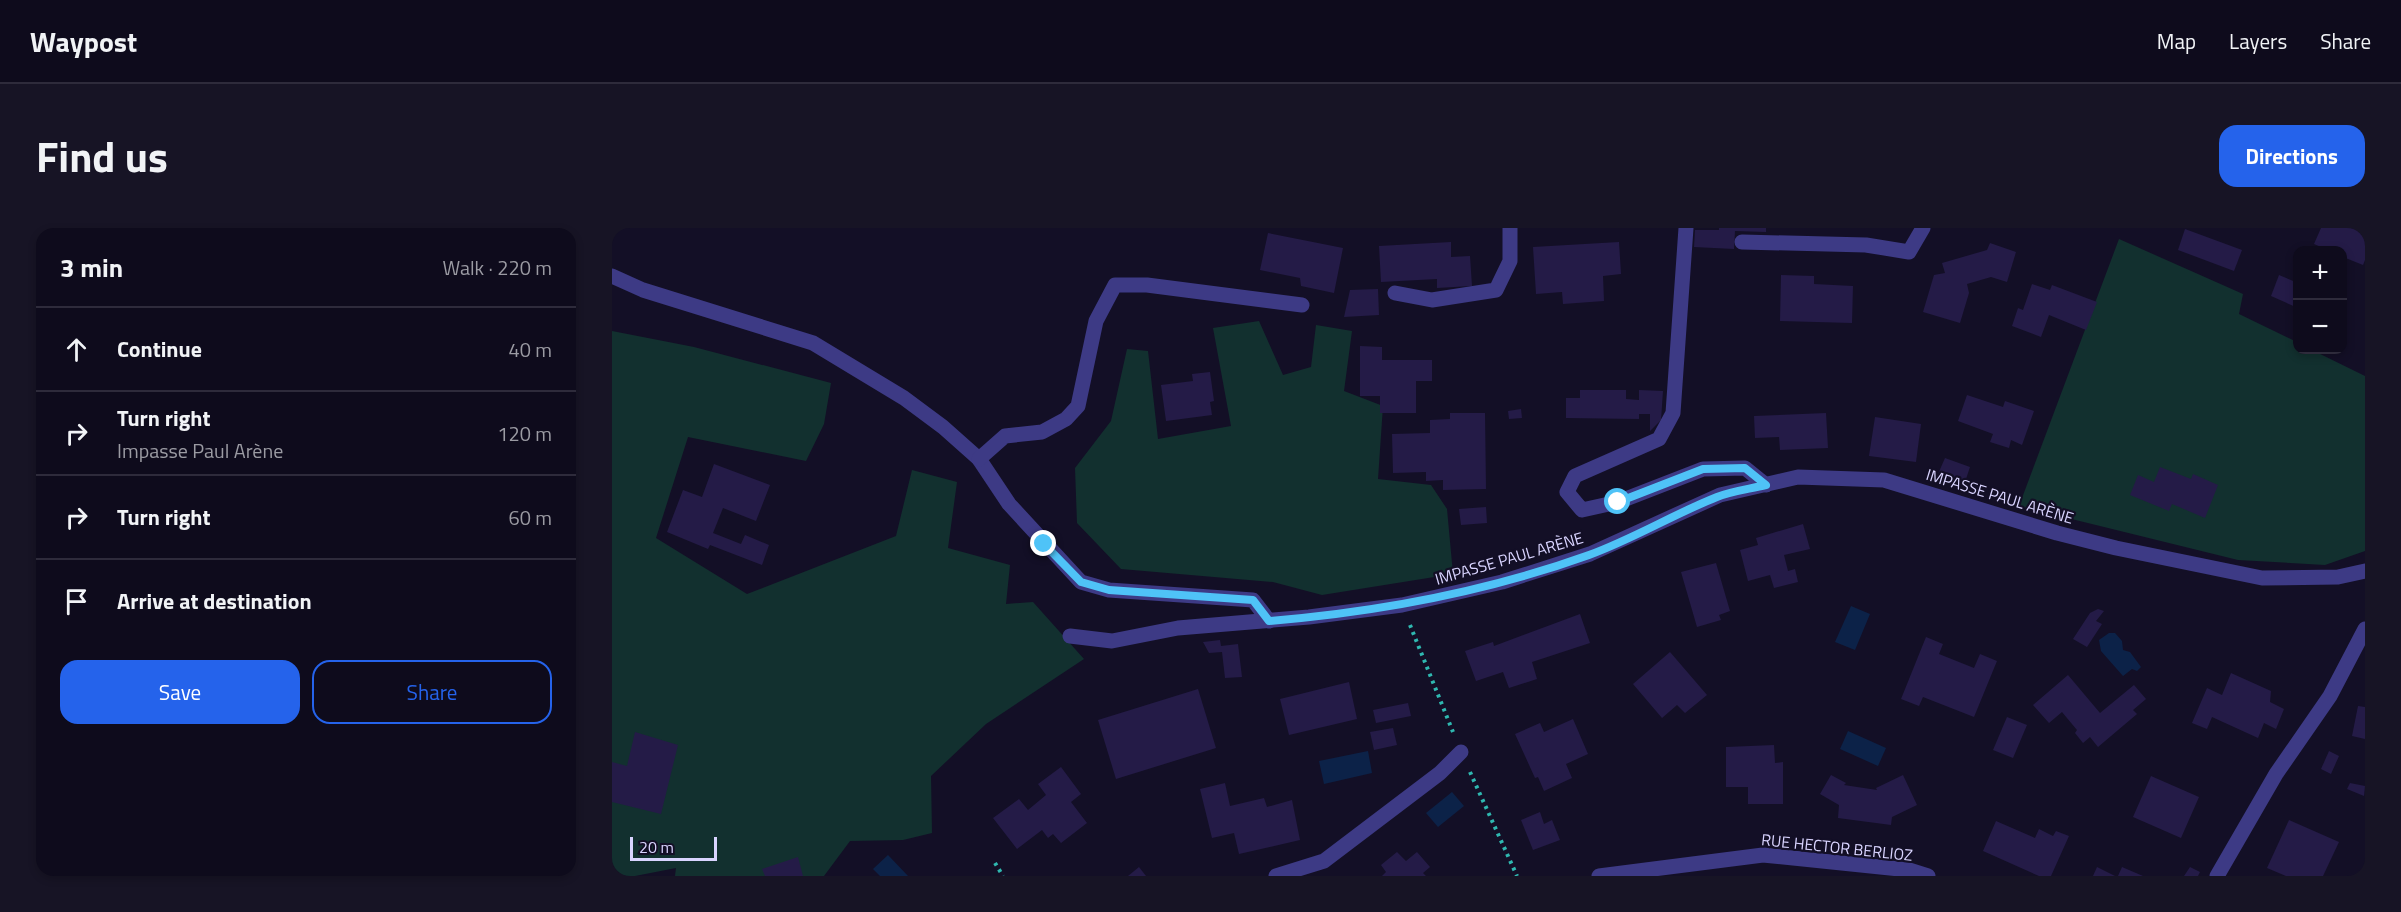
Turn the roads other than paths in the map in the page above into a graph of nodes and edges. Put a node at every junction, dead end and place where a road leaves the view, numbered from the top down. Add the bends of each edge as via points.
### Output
1 (1510, 228) edge
2 (1686, 228) edge
3 (1923, 228) edge
4 (1742, 242) dead end
5 (612, 276) edge
6 (1395, 293) dead end
7 (1302, 305) dead end
8 (979, 459) junction
9 (1766, 485) junction
10 (2365, 571) edge
11 (1269, 621) junction
12 (2365, 629) edge
13 (1070, 636) dead end
14 (1461, 752) dead end
15 (1700, 863) junction
16 (1276, 876) edge
17 (1599, 876) edge
18 (1712, 876) edge
19 (1928, 876) edge
20 (2217, 876) edge

1 - 6 street via 1510,261 1496,290 1432,300
2 - 9 street via 1673,413 1659,439 1575,476 1567,492 1582,510 1618,502 1703,469 1745,468
3 - 4 street via 1909,252 1866,245
5 - 8 street via 643,291 813,343 904,398
7 - 8 street via 1147,285 1115,285 1096,321 1078,406 1066,419 1042,432 1005,436
8 - 11 street via 1009,504 1081,582 1109,590 1253,600
9 - 10 street, IMPASSE PAUL ARÈNE via 1798,477 1884,480 2056,533 2206,568 2262,578 2338,577
9 - 11 street, IMPASSE PAUL ARÈNE via 1720,495 1590,554 1502,582 1402,605
11 - 13 street, IMPASSE PAUL ARÈNE via 1178,628 1112,642
12 - 20 street via 2330,696 2276,774
14 - 16 street via 1440,773 1324,861
15 - 17 street, RUE HECTOR BERLIOZ
15 - 18 street
15 - 19 street, RUE HECTOR BERLIOZ via 1763,855 1909,870

